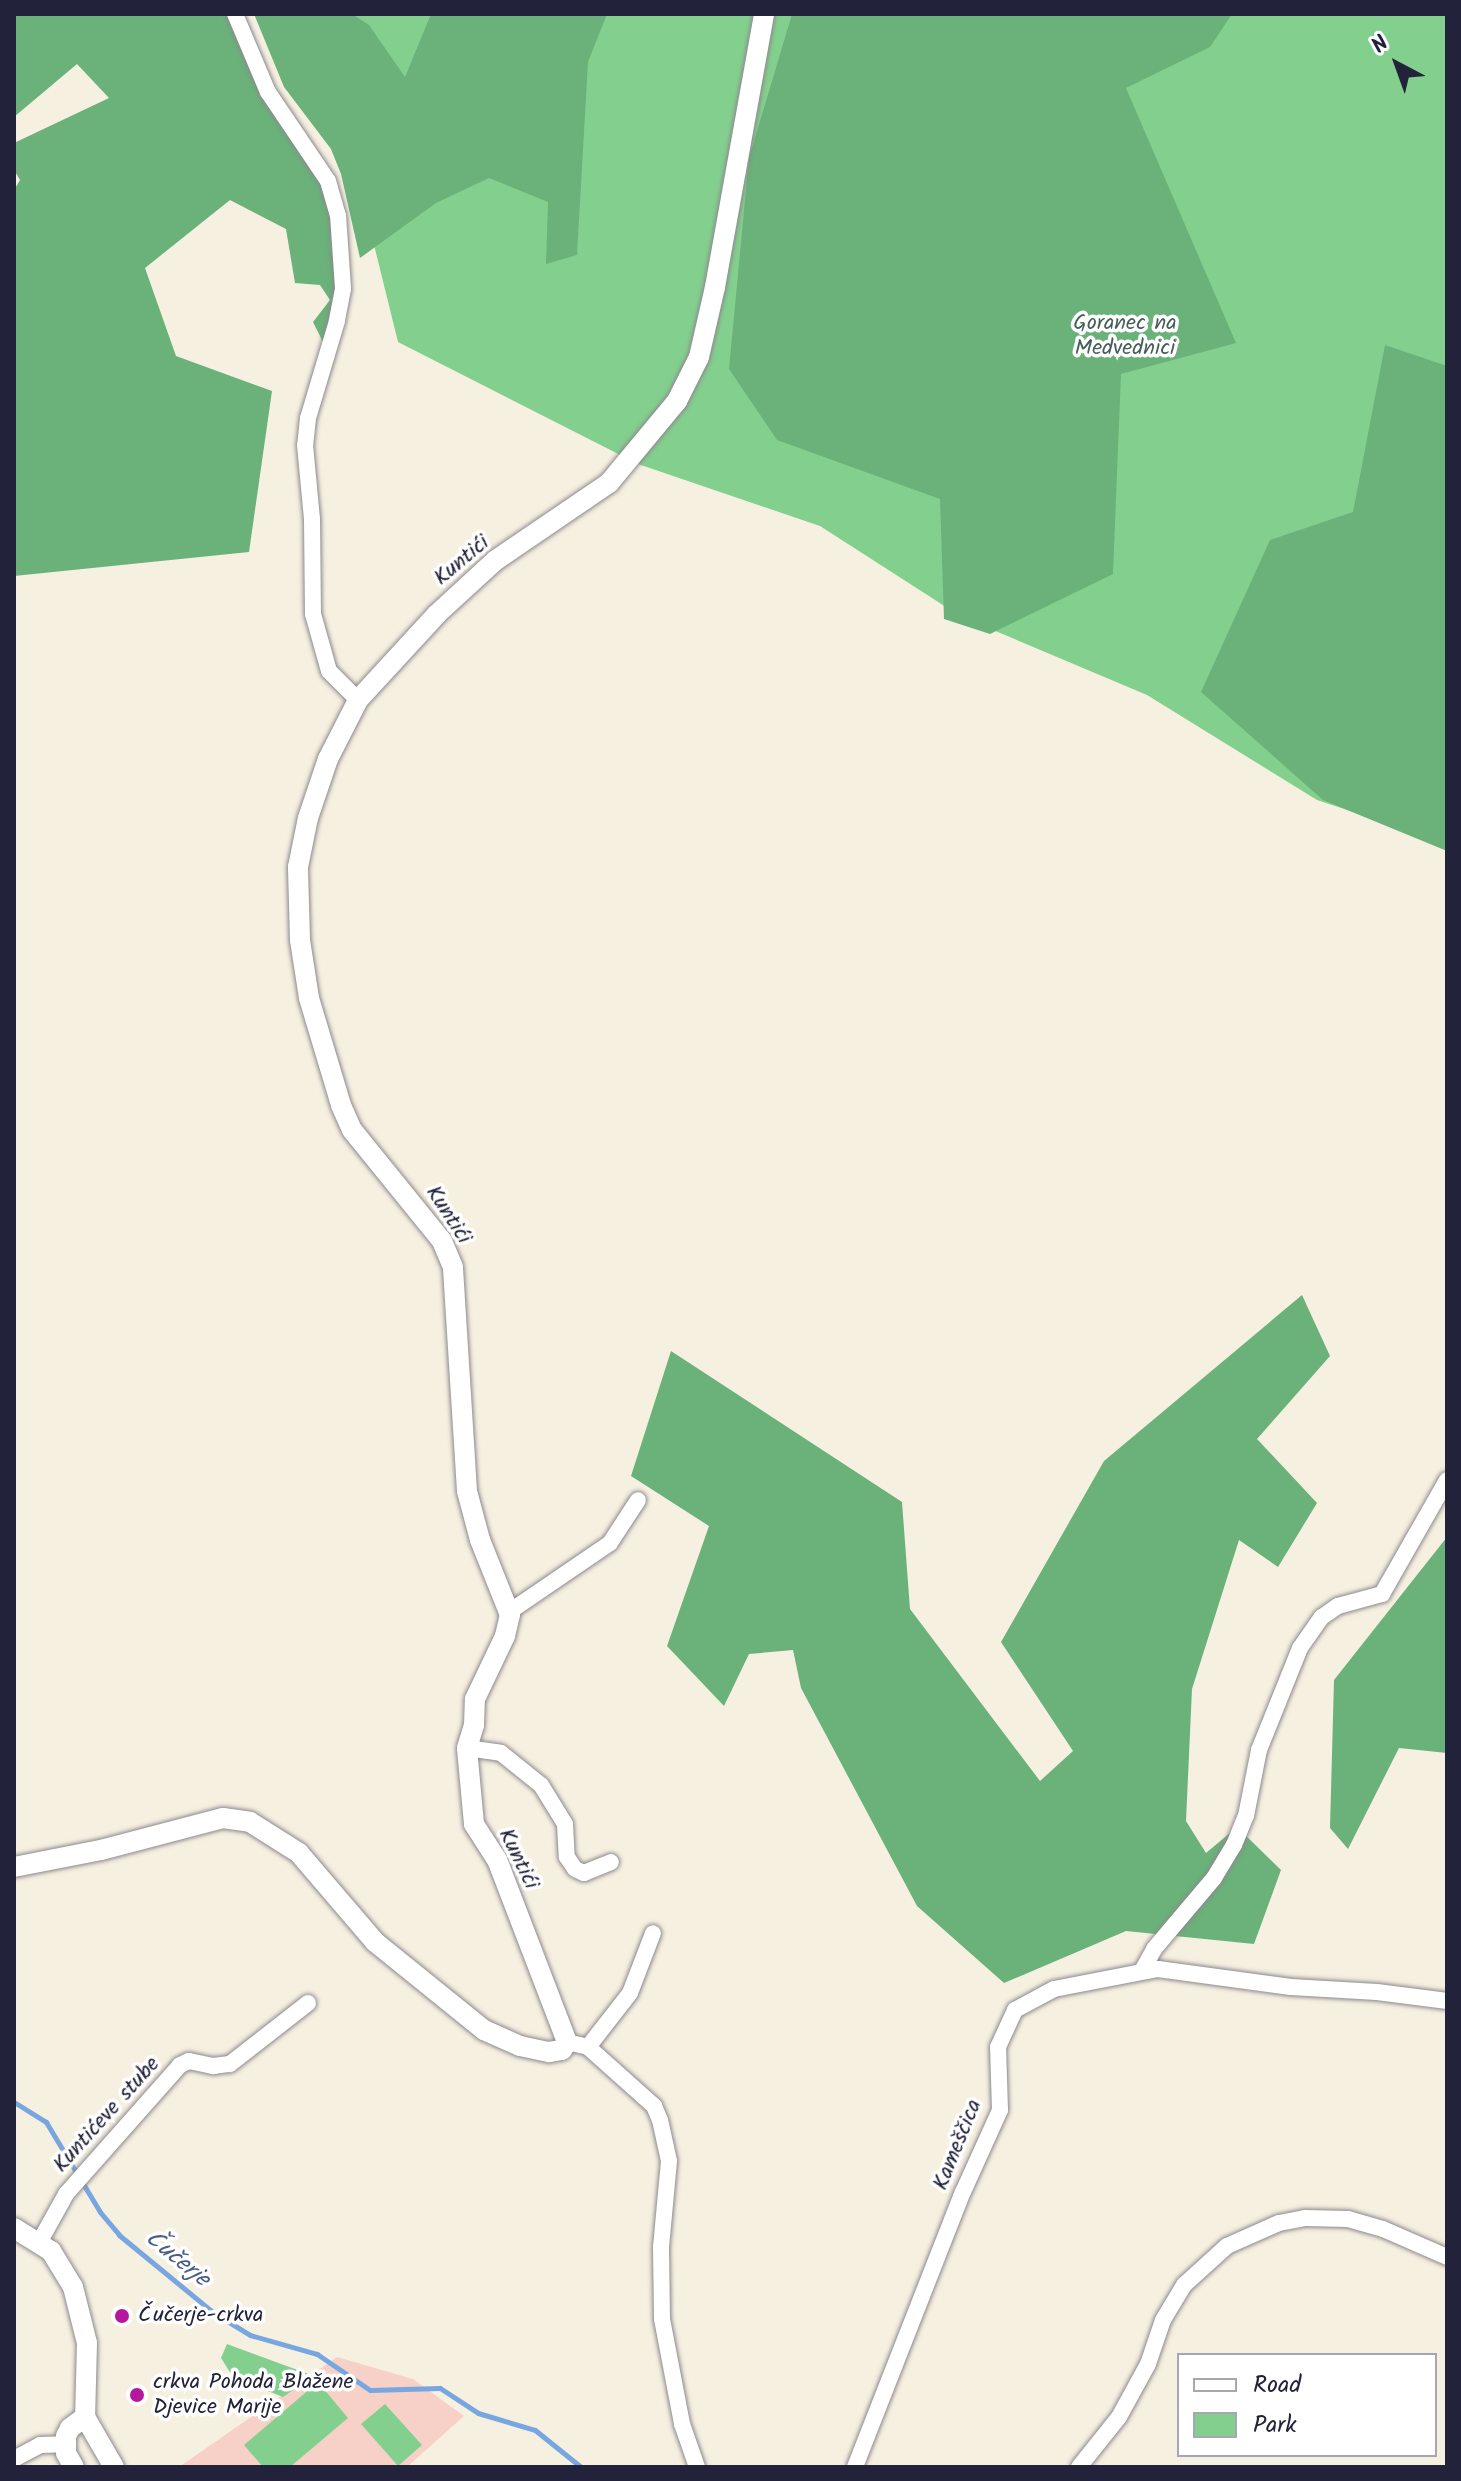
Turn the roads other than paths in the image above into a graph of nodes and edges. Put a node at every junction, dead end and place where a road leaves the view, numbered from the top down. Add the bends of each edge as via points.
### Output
1 (235, 14) edge
2 (764, 14) edge
3 (358, 700) junction
4 (1447, 1480) edge
5 (638, 1500) dead end
6 (509, 1612) junction
7 (467, 1748) junction
8 (611, 1862) dead end
9 (14, 1867) edge
10 (653, 1933) dead end
11 (1142, 1971) junction
12 (1447, 2001) edge
13 (308, 2003) dead end
14 (567, 2042) junction
15 (588, 2047) junction
16 (14, 2228) edge
17 (40, 2241) junction
18 (1447, 2257) edge
19 (85, 2417) junction
20 (64, 2444) junction
21 (14, 2459) edge
22 (853, 2465) edge
23 (74, 2467) edge
24 (114, 2467) edge
25 (697, 2467) edge
26 (1079, 2467) edge

1 - 3 street via 268,92 328,181 338,215 343,289 305,445 313,614 329,671
2 - 3 street, Kuntići via 715,287 699,357 677,401 609,483 496,560 427,624
3 - 6 street, Kuntići via 328,759 298,867 307,984 352,1130 420,1209 453,1267 467,1491
4 - 11 street via 1382,1594 1338,1606 1322,1617 1300,1648 1259,1750 1246,1816 1234,1845
5 - 6 street via 610,1543
6 - 7 street, Kuntići via 505,1636 475,1699
7 - 8 street via 501,1753 541,1785 565,1824 567,1857 575,1869 584,1873
7 - 14 street, Kuntići via 474,1824 497,1860
9 - 14 street via 223,1818 250,1822 299,1853 375,1942 484,2030 549,2052 562,2050
10 - 15 street via 630,1993
11 - 12 street, Kameščica
11 - 22 street, Kameščica via 1054,1989 1015,2010 998,2047 1000,2110
13 - 17 street, Kuntićeve stube via 230,2064 180,2065 79,2180
14 - 15 street
15 - 25 street via 654,2106 664,2133 669,2161 662,2219 662,2319 682,2424
16 - 17 street
17 - 19 street via 63,2268 80,2306 87,2343
18 - 26 street via 1348,2219 1279,2223 1227,2246 1184,2285 1119,2417
19 - 20 street via 70,2428
19 - 24 street
20 - 21 street via 40,2445
20 - 23 street

